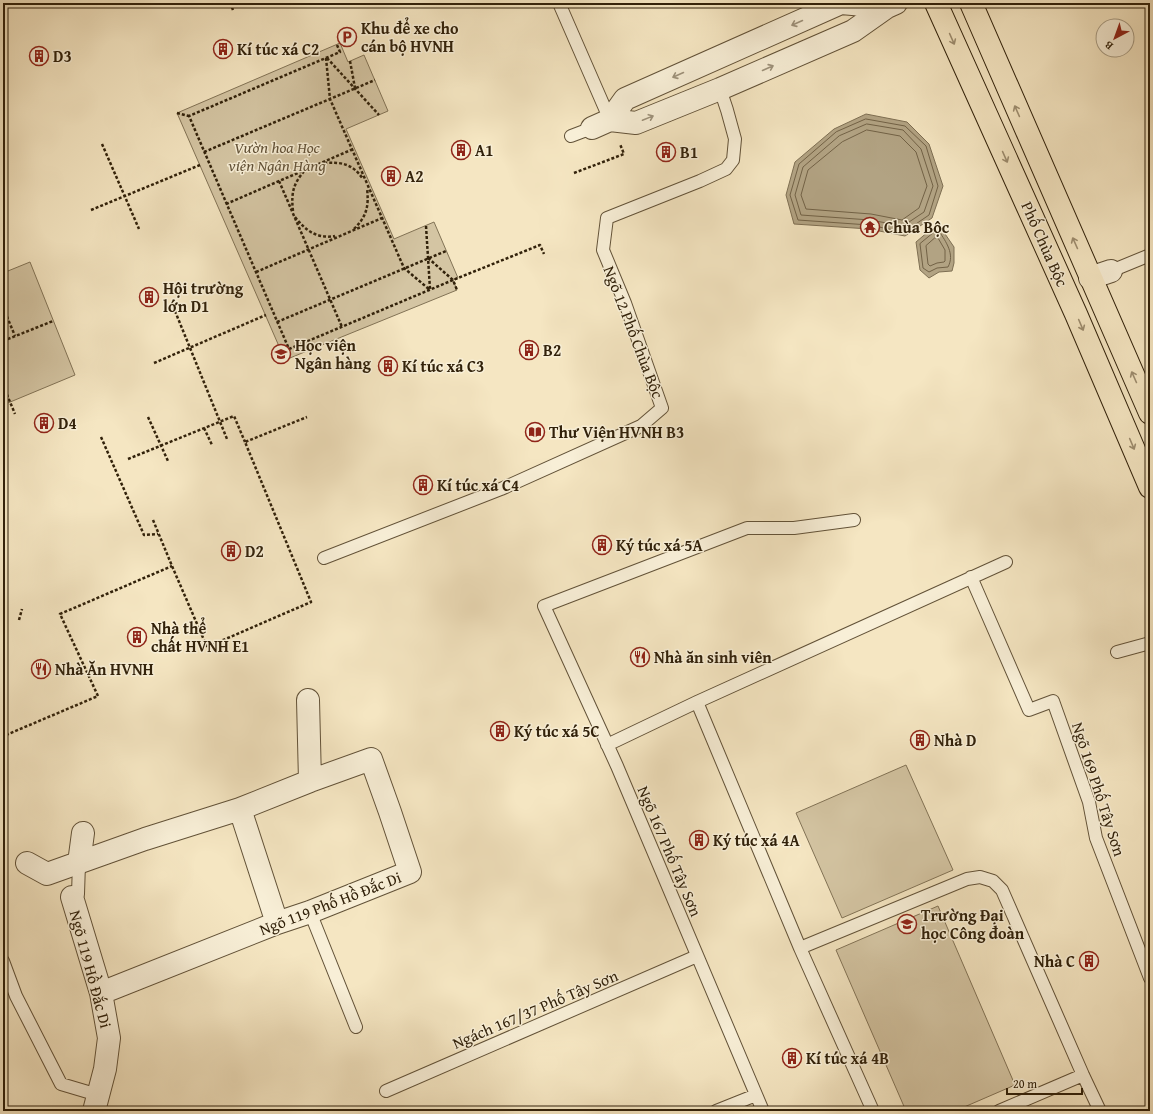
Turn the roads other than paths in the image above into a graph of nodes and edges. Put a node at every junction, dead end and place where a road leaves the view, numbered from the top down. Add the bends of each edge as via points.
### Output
1 (559, 3) edge
2 (936, 3) edge
3 (970, 3) edge
4 (892, 5) edge
5 (707, 62) junction
6 (720, 89) junction
7 (601, 124) junction
8 (572, 136) dead end
9 (1150, 255) edge
10 (1111, 272) joint
11 (1090, 278) junction
12 (1150, 413) edge
13 (1150, 487) edge
14 (854, 520) dead end
15 (324, 558) dead end
16 (1006, 562) dead end
17 (971, 577) junction
18 (1150, 643) edge
19 (1117, 652) dead end
20 (308, 700) dead end
21 (697, 702) junction
22 (607, 745) junction
23 (310, 781) junction
24 (240, 809) junction
25 (83, 833) dead end
26 (27, 863) dead end
27 (79, 863) junction
28 (72, 897) joint
29 (310, 912) junction
30 (277, 923) junction
31 (800, 948) junction
32 (697, 956) junction
33 (3, 960) edge
34 (1150, 978) edge
35 (101, 993) junction
36 (356, 1027) dead end
37 (1083, 1075) junction
38 (386, 1091) dead end
39 (756, 1095) junction
40 (96, 1103) edge
41 (716, 1111) edge
42 (763, 1111) edge
43 (872, 1111) edge
44 (999, 1111) edge
45 (1100, 1111) edge

1 - 7 lane
2 -> 13 main road, Phố Chùa Bộc via 1076,314
11 -> 3 main road, Phố Chùa Bộc
4 -> 5 street via 841,3
6 -> 4 street via 853,31
5 - 6 street, Ngõ 12 Phố Chùa Bộc
5 -> 7 street via 625,99
7 -> 6 street via 636,123
6 - 15 lane, Ngõ 12 Phố Chùa Bộc via 735,139 733,160 726,169 606,218 603,250 625,303 662,408 641,426 501,489
7 - 8 lane
9 - 10 lane
10 - 11 street
12 -> 11 main road, Phố Chùa Bộc
14 - 22 lane, Ngõ 167 Phố Tây Sơn via 794,528 747,528 544,606
16 - 17 lane
17 - 21 lane
17 - 34 lane, Ngõ 169 Phố Tây Sơn via 1029,710 1053,701 1089,802 1096,838
18 - 19 lane
20 - 23 street
21 - 22 lane
21 - 31 lane
22 - 32 lane, Ngõ 167 Phố Tây Sơn
23 - 24 street
23 - 29 street, Ngõ 119 Phố Hồ Đắc Di via 370,759 410,872
24 - 27 street
24 - 30 street
25 - 27 street
26 - 27 street via 47,874
27 - 28 lane via 78,894
28 - 35 street, Ngõ 119 Hồ Đắc Di
29 - 30 street, Ngõ 119 Phố Hồ Đắc Di
29 - 36 lane
30 - 35 street, Ngõ 119 Phố Hồ Đắc Di
31 - 37 lane via 967,879 980,877 993,881 1002,890
31 - 43 lane
32 - 38 lane, Ngách 167/37 Phố Tây Sơn
32 - 39 lane, Ngõ 167 Phố Tây Sơn
33 - 40 lane via 16,996 60,1084
35 - 40 street, Ngõ 119 Hồ Đắc Di via 109,1038 105,1069
37 - 44 lane
37 - 45 lane
39 - 41 lane
39 - 42 lane, Ngõ 167 Phố Tây Sơn

